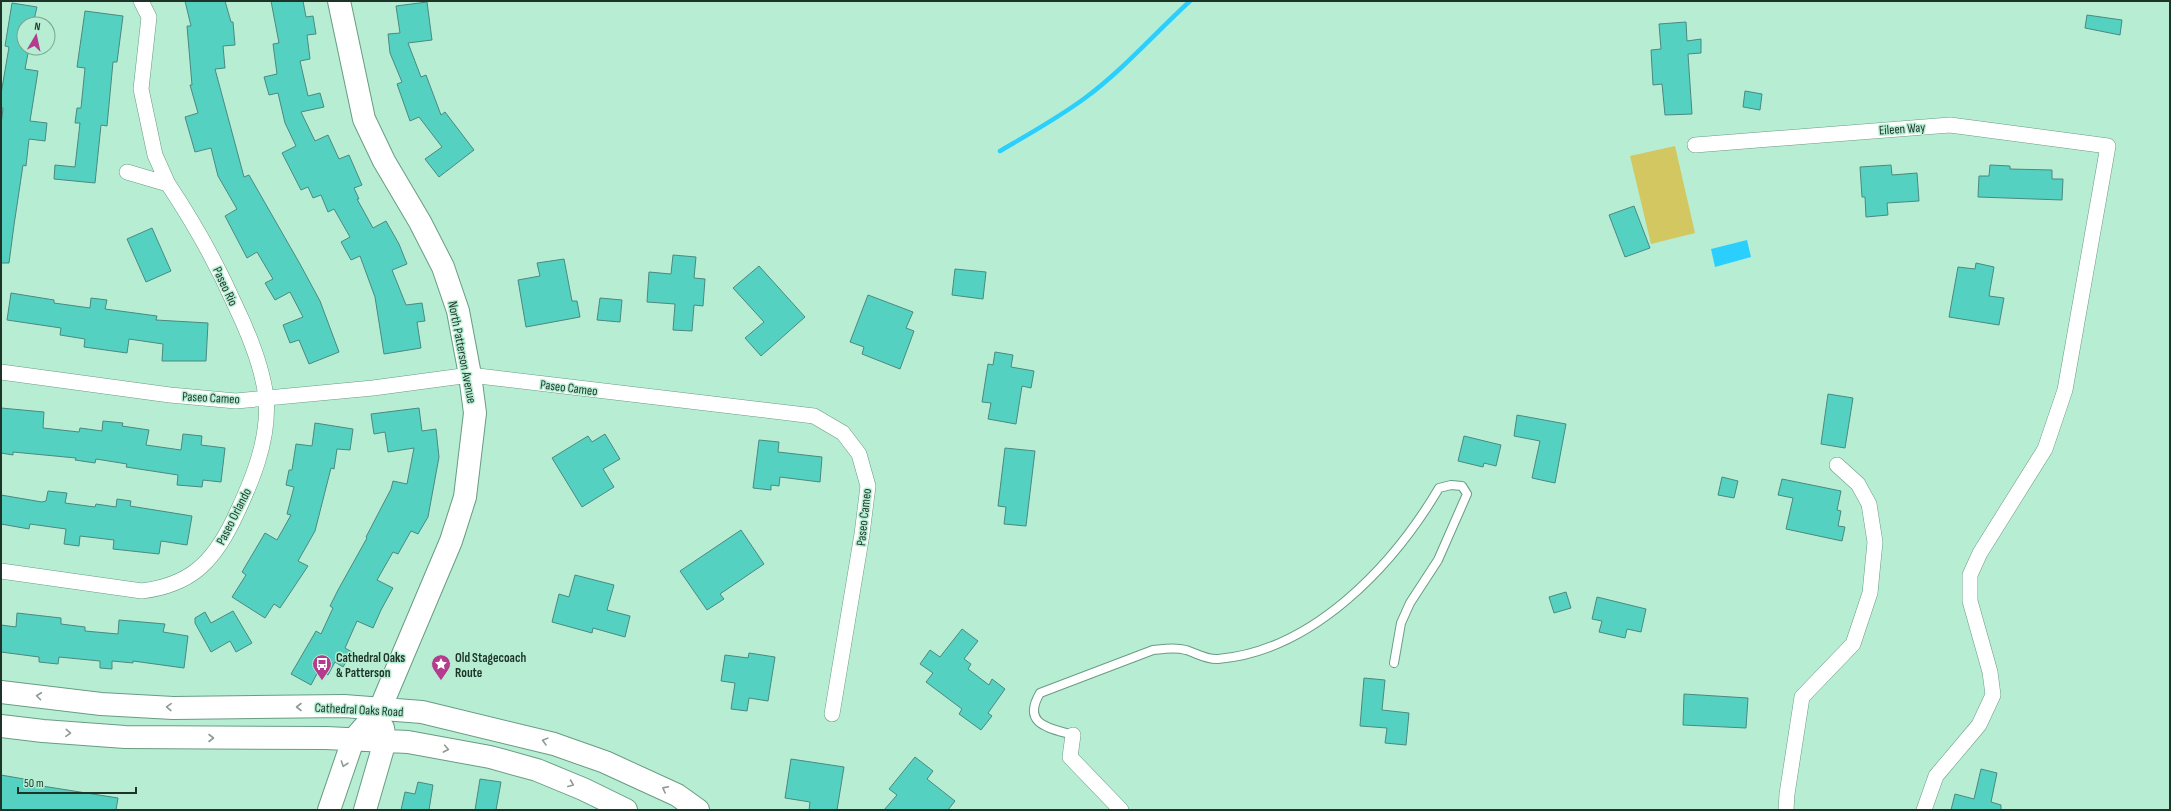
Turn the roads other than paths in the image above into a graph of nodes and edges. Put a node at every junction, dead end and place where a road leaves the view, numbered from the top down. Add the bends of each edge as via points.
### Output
1 (141, 1) edge
2 (339, 1) edge
3 (1695, 145) dead end
4 (127, 172) dead end
5 (168, 184) junction
6 (1, 372) edge
7 (470, 375) junction
8 (266, 397) junction
9 (1837, 465) dead end
10 (1, 571) edge
11 (1394, 663) dead end
12 (1, 692) edge
13 (380, 709) junction
14 (832, 714) dead end
15 (1, 726) edge
16 (1073, 735) joint
17 (353, 740) junction
18 (385, 741) junction
19 (329, 810) edge
20 (365, 810) edge
21 (626, 810) edge
22 (698, 810) edge
23 (1121, 810) edge
24 (1786, 810) edge
25 (1924, 810) edge

1 - 5 street, Paseo Rio via 149,17 141,90 155,155
2 - 7 main road, North Patterson Avenue via 364,119 384,161 443,267 458,311
3 - 25 street, Eileen Way via 1950,125 2108,146 2065,390 2045,449 1980,553 1970,575 1970,602 1990,672 1992,695 1979,725 1936,776
4 - 5 street
5 - 8 street, Paseo Rio via 205,242 253,344
6 - 8 street, Paseo Cameo via 170,395 236,401
7 - 8 street, Paseo Cameo via 373,388
7 - 13 main road, North Patterson Avenue via 475,413 465,497 451,541
7 - 14 street, Paseo Cameo via 814,416 843,433 859,454 868,486
8 - 10 street, Paseo Orlando via 259,457 244,498 215,552 194,574 164,588 142,591
9 - 24 street via 1858,484 1869,504 1875,542 1870,593 1853,644 1802,697
11 - 16 lane via 1401,623 1410,603 1438,560 1467,494 1462,486 1439,488 1420,521 1384,563 1355,592 1294,637 1269,648 1236,657 1215,659 1172,648 1153,650 1040,693 1034,708 1035,717 1041,725
13 -> 12 main road, Cathedral Oaks Road via 344,706 173,708 101,704
13 - 17 main road, North Patterson Avenue
13 - 18 main road
22 -> 13 main road, Cathedral Oaks Road via 677,795 639,776 554,744 422,712
15 -> 17 main road via 125,737
16 - 23 street via 1070,757
17 - 18 main road
17 -> 19 main road, North Patterson Avenue
18 - 20 main road
18 -> 21 main road via 408,742 482,756 537,770

